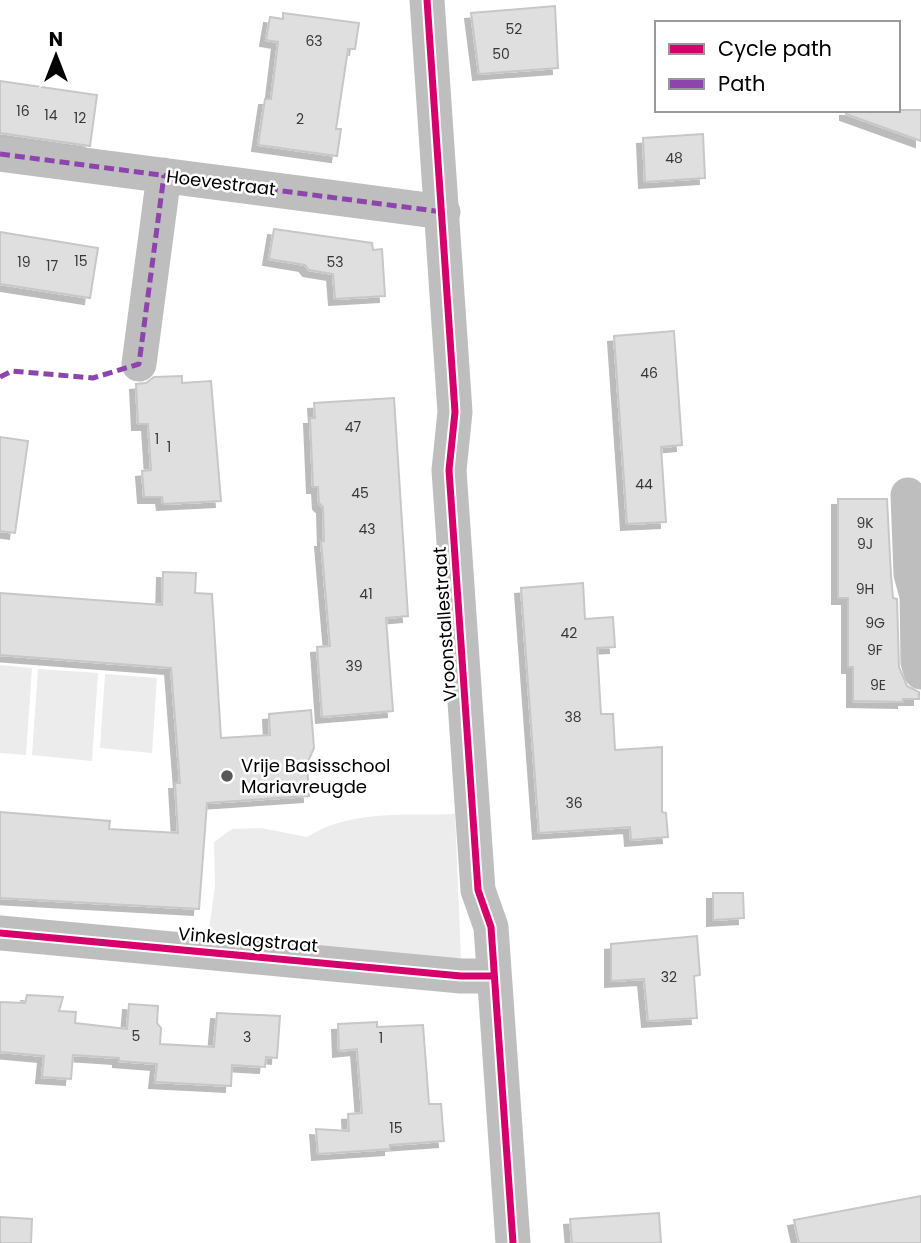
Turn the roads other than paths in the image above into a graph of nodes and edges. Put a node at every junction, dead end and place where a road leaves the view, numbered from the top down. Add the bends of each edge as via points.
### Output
1 (427, 0) edge
2 (0, 154) edge
3 (164, 175) junction
4 (443, 212) junction
5 (139, 364) dead end
6 (908, 495) dead end
7 (919, 596) edge
8 (921, 672) edge
9 (0, 933) edge
10 (493, 976) junction
11 (513, 1243) edge

1 - 4 street, Vroonstallestraat
2 - 3 street, Hoevestraat
3 - 4 street, Hoevestraat
3 - 5 street
4 - 10 street, Vroonstallestraat via 455,412 449,470 478,890 491,926
6 - 7 street via 911,574
7 - 8 street
9 - 10 street, Vinkeslagstraat
10 - 11 street, Vroonstallestraat

